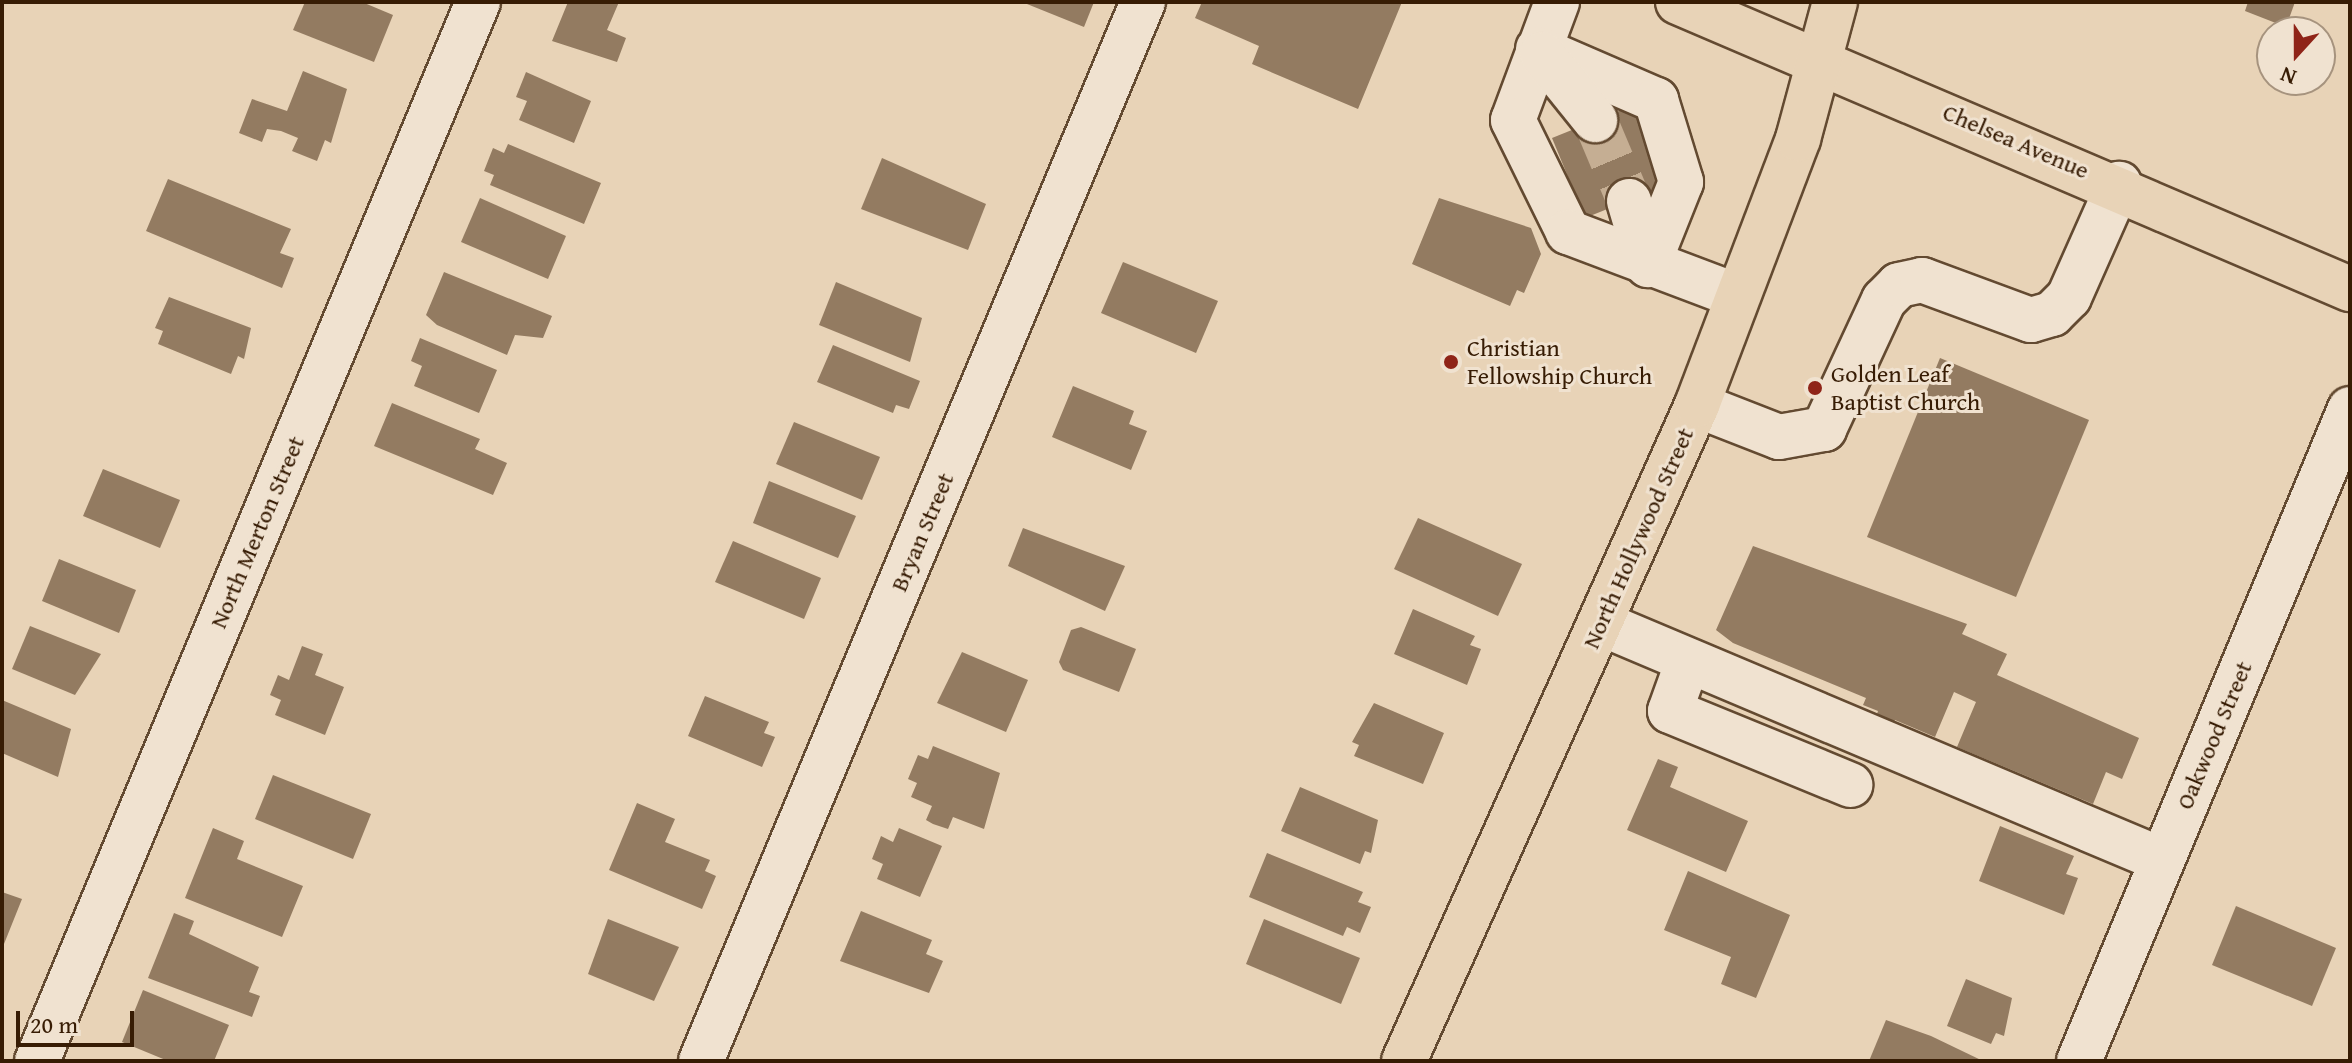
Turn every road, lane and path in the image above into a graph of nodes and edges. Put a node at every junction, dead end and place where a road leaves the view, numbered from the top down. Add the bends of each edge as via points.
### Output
1 (478, 2) edge
2 (1143, 2) edge
3 (1557, 2) edge
4 (1678, 2) edge
5 (1835, 2) edge
6 (1538, 49) junction
7 (1825, 61) junction
8 (1595, 120) tunnel mouth
9 (2119, 184) junction
10 (1629, 201) tunnel mouth
11 (1648, 265) junction
12 (2350, 289) edge
13 (1737, 296) junction
14 (1697, 405) junction
15 (2350, 409) edge
16 (1600, 623) junction
17 (1688, 661) junction
18 (1850, 785) dead end
19 (2162, 860) junction
20 (37, 1061) edge
21 (701, 1061) edge
22 (1404, 1061) edge
23 (2079, 1061) edge

1 - 20 street, North Merton Street
2 - 21 street, Bryan Street
3 - 6 street
4 - 7 main road, Chelsea Avenue
5 - 7 main road, North Hollywood Street
6 - 8 street
6 - 11 street via 1513,120 1568,232
6 - 11 street via 1656,100 1681,182
7 - 9 main road, Chelsea Avenue
7 - 13 main road, North Hollywood Street
9 - 12 main road, Chelsea Avenue
9 - 14 street via 2069,297 2052,314 2031,320 1922,280 1899,285 1884,300 1824,429 1779,437
10 - 11 street
11 - 13 street
13 - 14 main road, North Hollywood Street
14 - 16 main road, North Hollywood Street
15 - 19 street, Oakwood Street
16 - 17 street
16 - 22 main road, North Hollywood Street
17 - 18 street via 1670,711
17 - 19 street
19 - 23 street, Oakwood Street

